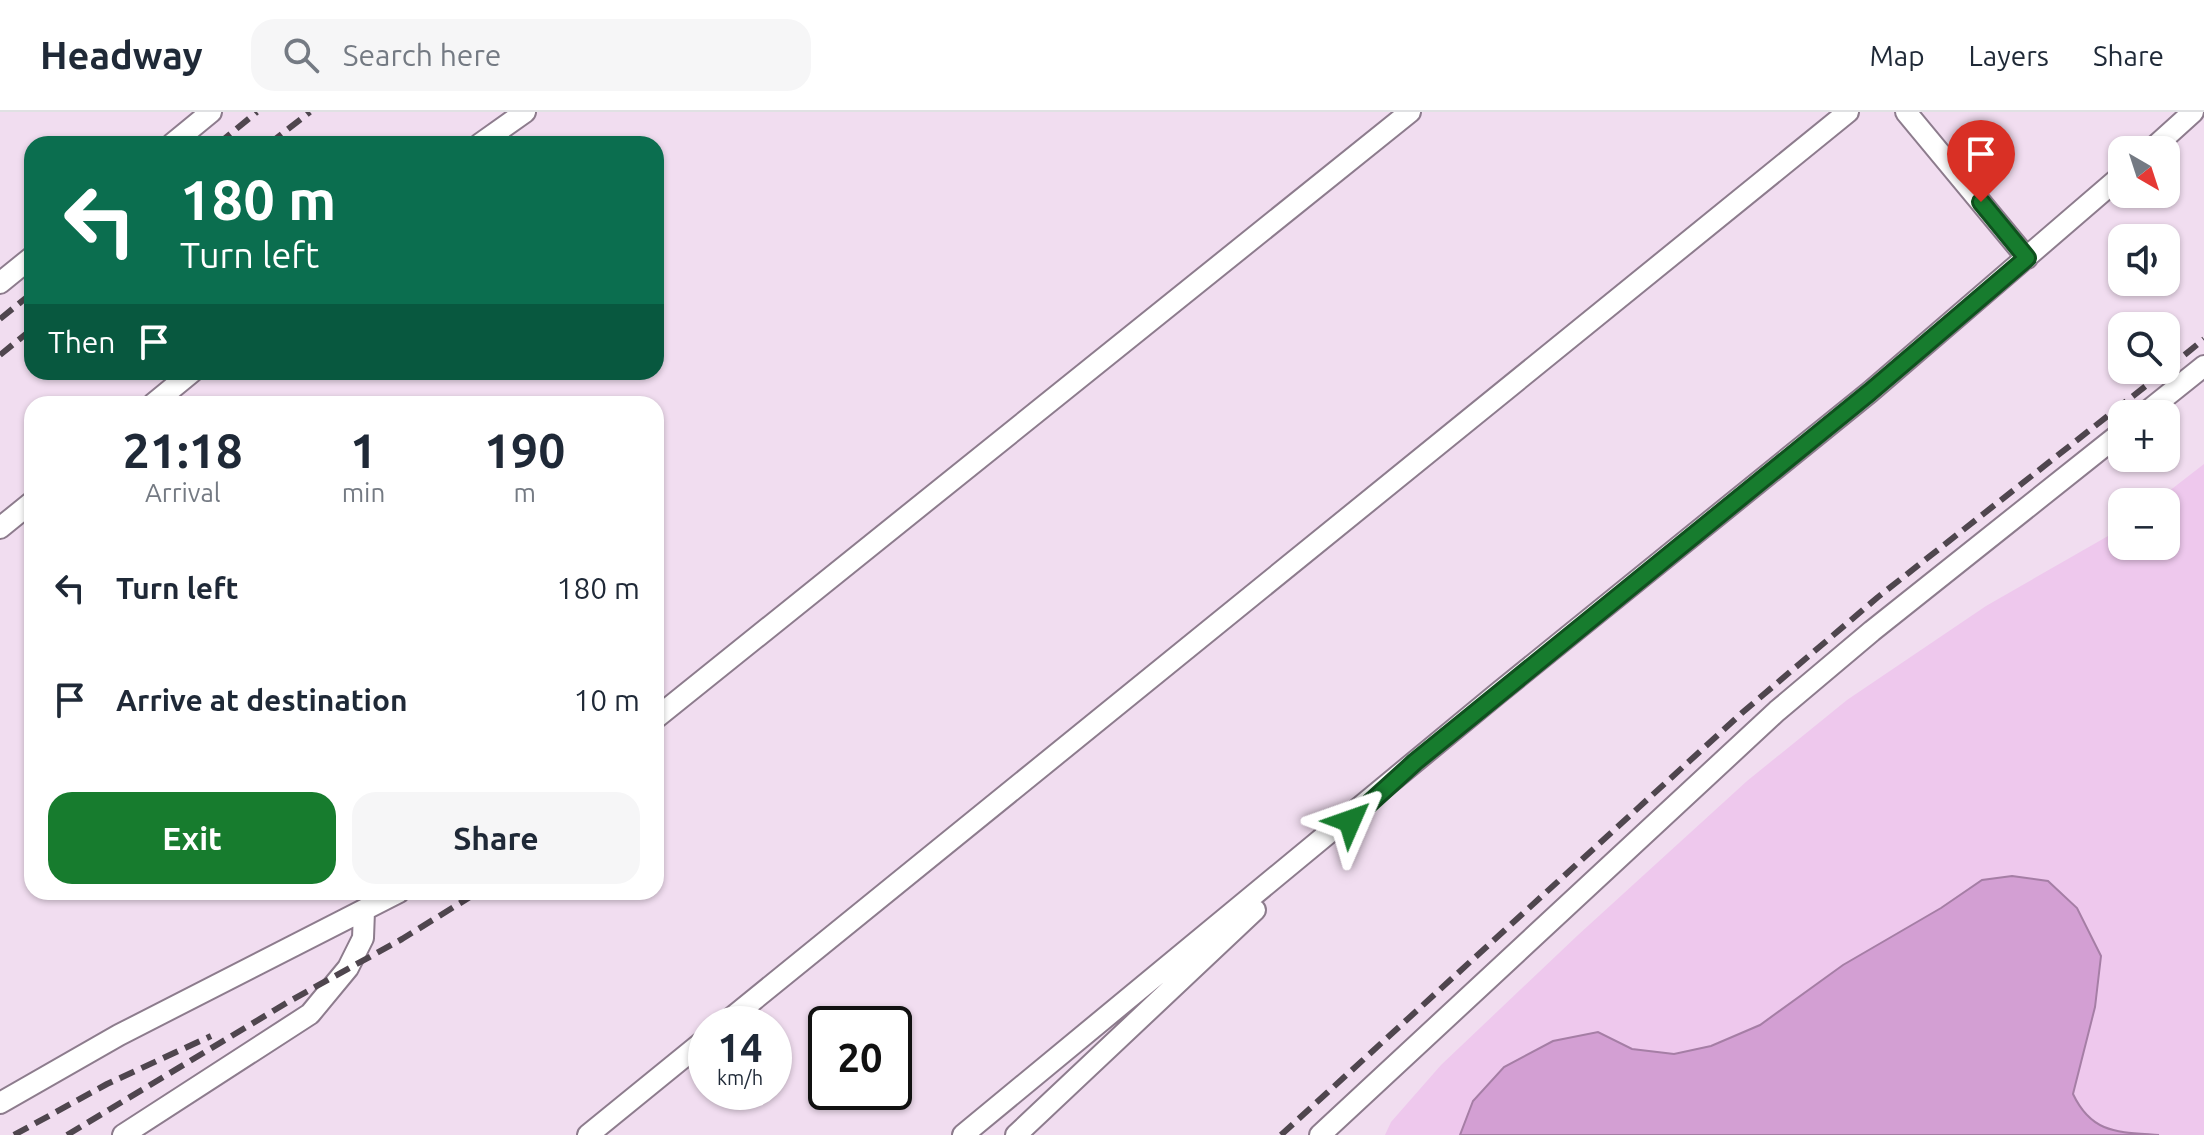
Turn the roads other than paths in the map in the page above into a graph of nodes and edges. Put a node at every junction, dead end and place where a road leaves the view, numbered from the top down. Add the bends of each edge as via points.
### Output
1 (211, 112) edge
2 (525, 112) edge
3 (1410, 112) edge
4 (1848, 112) edge
5 (1906, 112) edge
6 (2193, 112) edge
7 (182, 136) edge
8 (491, 136) edge
9 (2166, 136) edge
10 (2108, 187) edge
11 (2027, 258) junction
12 (24, 264) edge
13 (0, 283) edge
14 (2204, 366) edge
15 (182, 380) edge
16 (163, 396) edge
17 (2162, 400) edge
18 (2108, 443) edge
19 (24, 508) edge
20 (0, 528) edge
21 (664, 712) edge
22 (1395, 779) junction
23 (384, 900) edge
24 (364, 911) junction
25 (746, 1006) edge
26 (688, 1054) edge
27 (0, 1103) edge
28 (123, 1135) edge
29 (588, 1135) edge
30 (963, 1135) edge
31 (1016, 1135) edge
32 (1320, 1135) edge

1 - 7 lane
2 - 8 lane
3 - 21 lane
4 - 25 lane
5 - 11 lane
6 - 9 lane
10 - 11 lane
11 - 22 lane
12 - 13 lane
14 - 17 lane
15 - 16 lane
18 - 32 lane via 1777,711
19 - 20 lane
22 - 30 lane
22 - 31 lane
23 - 24 lane
24 - 27 lane via 119,1035
24 - 28 lane via 363,938 348,968 310,1014
26 - 29 lane

